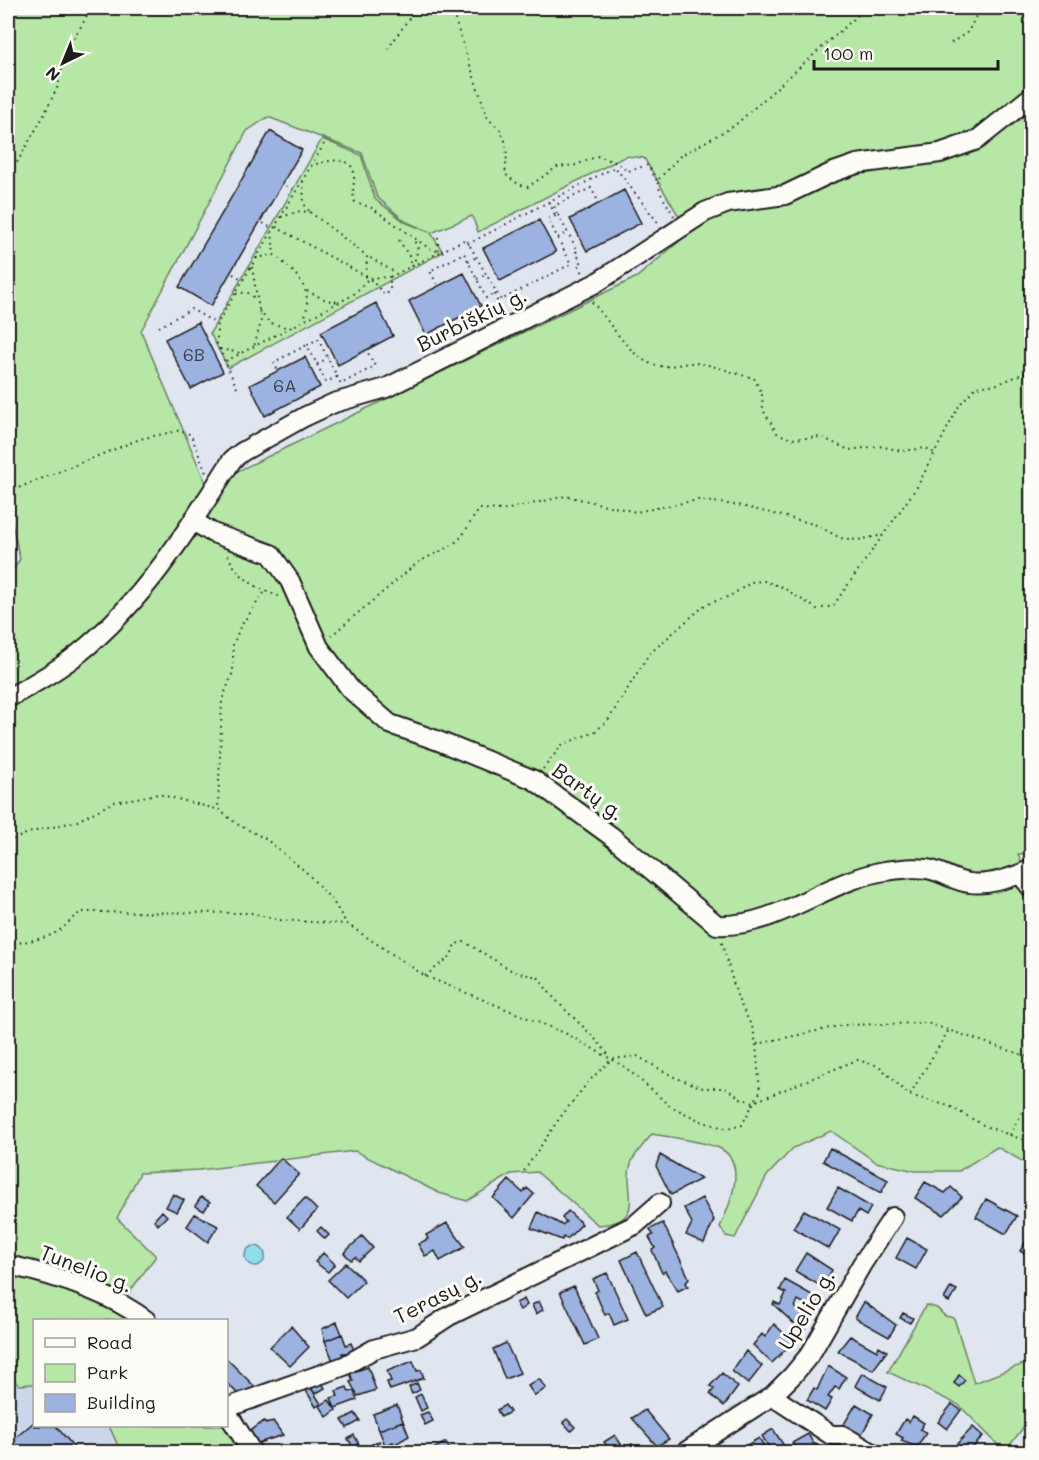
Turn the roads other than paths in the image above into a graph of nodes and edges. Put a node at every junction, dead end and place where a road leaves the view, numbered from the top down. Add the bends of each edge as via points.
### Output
1 (1032, 96) edge
2 (193, 521) junction
3 (8, 698) edge
4 (1026, 871) edge
5 (1032, 890) edge
6 (660, 1203) dead end
7 (893, 1217) dead end
8 (8, 1265) edge
9 (144, 1319) edge
10 (772, 1396) junction
11 (228, 1409) edge
12 (228, 1413) edge
13 (252, 1452) edge
14 (685, 1452) edge
15 (871, 1452) edge

1 - 2 street, Burbiškių g. via 977,140 940,153 857,164 785,195 728,203 705,212 581,291 386,388 334,403 304,417 242,452 232,460
2 - 3 street, Burbiškių g. via 119,617 78,655
2 - 4 street, Bartų g. via 272,554 290,581 319,646 351,690 390,724 534,780 611,836 717,925 738,926 757,921 851,879 884,872 932,870 970,884
4 - 5 street
6 - 11 street, Terasų g. via 635,1225 449,1316 417,1337 374,1348 344,1366
7 - 10 street, Upelio g. via 811,1353
8 - 9 street, Tunelio g. via 87,1290
10 - 14 street, Upelio g.
10 - 15 street via 831,1435 842,1435
12 - 13 street

